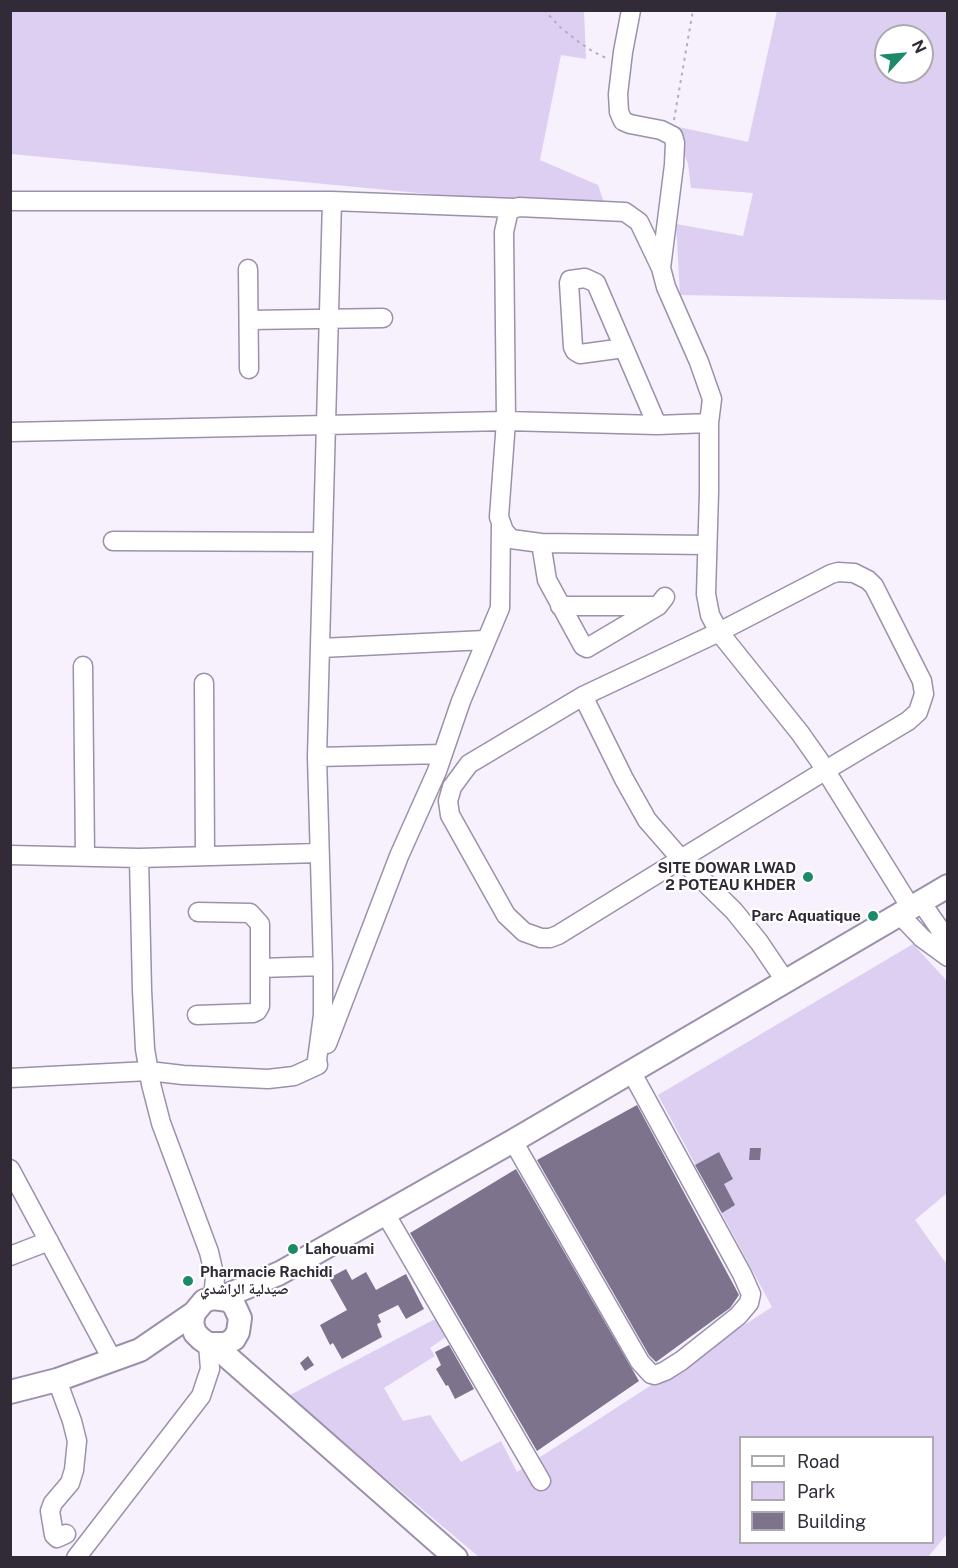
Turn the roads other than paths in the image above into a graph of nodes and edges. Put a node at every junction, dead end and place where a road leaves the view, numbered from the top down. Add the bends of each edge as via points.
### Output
1 (631, 10) edge
2 (10, 201) edge
3 (332, 201) junction
4 (515, 208) junction
5 (662, 268) junction
6 (248, 269) dead end
7 (383, 318) dead end
8 (329, 319) junction
9 (249, 320) junction
10 (624, 348) dead end
11 (249, 369) dead end
12 (506, 421) junction
13 (709, 423) junction
14 (657, 425) junction
15 (326, 426) junction
16 (10, 432) edge
17 (501, 524) junction
18 (113, 541) dead end
19 (323, 542) junction
20 (541, 543) junction
21 (707, 545) junction
22 (560, 606) junction
23 (719, 632) junction
24 (485, 640) junction
25 (321, 648) junction
26 (83, 666) dead end
27 (204, 683) dead end
28 (583, 696) junction
29 (443, 754) junction
30 (317, 757) junction
31 (825, 770) junction
32 (319, 853) junction
33 (10, 855) edge
34 (85, 856) junction
35 (205, 856) junction
36 (139, 858) junction
37 (681, 859) junction
38 (948, 886) edge
39 (911, 908) junction
40 (198, 912) dead end
41 (948, 946) edge
42 (948, 957) edge
43 (323, 966) junction
44 (260, 968) junction
45 (786, 982) junction
46 (197, 1015) dead end
47 (318, 1065) junction
48 (149, 1071) junction
49 (632, 1073) junction
50 (10, 1078) edge
51 (513, 1141) junction
52 (10, 1169) edge
53 (385, 1213) junction
54 (49, 1240) junction
55 (12, 1252) edge
56 (280, 1273) junction
57 (217, 1298) junction
58 (194, 1313) junction
59 (219, 1337) junction
60 (140, 1350) junction
61 (113, 1361) junction
62 (57, 1380) junction
63 (10, 1392) edge
64 (541, 1481) dead end
65 (66, 1534) dead end
66 (76, 1557) edge
67 (456, 1557) edge

1 - 5 street via 621,65 619,112 623,121 630,124 669,132 675,143
2 - 3 street
3 - 4 street
3 - 8 street
4 - 5 street via 625,212 639,222
4 - 12 street via 508,214 504,232
5 - 13 street via 666,287 708,384 712,399
6 - 9 street
7 - 8 street
8 - 9 street
8 - 15 street
9 - 11 street
10 - 14 street
12 - 14 street
12 - 15 street
12 - 17 street
13 - 14 street
13 - 21 street
15 - 16 street
15 - 19 street
17 - 20 street via 512,539
17 - 24 street via 500,608
18 - 19 street
19 - 25 street
20 - 21 street
20 - 22 street via 547,580
21 - 23 street via 706,594 713,624
22 - 22 street via 661,601 587,648
23 - 28 street
23 - 31 street
23 - 31 street via 831,574 854,573 874,586 922,681 923,700 913,717
24 - 25 street
24 - 29 street
25 - 30 street
26 - 34 street
27 - 35 street
28 - 37 street via 647,820
28 - 37 street via 480,756 452,787 448,801 450,816 506,915 524,932 550,938
29 - 30 street
29 - 47 street
30 - 32 street
31 - 37 street
31 - 39 street
32 - 35 street
32 - 43 street
33 - 34 street
34 - 36 street
35 - 36 street
36 - 48 street via 142,990
37 - 45 street via 734,910
38 - 39 main road
39 - 41 street via 939,928
39 - 42 street via 922,938
39 - 45 main road
40 - 44 street via 250,914 256,918 260,924
43 - 44 street
43 - 47 street
44 - 46 street via 257,1011
45 - 49 main road
47 - 48 street via 294,1076 268,1079
48 - 50 street
48 - 57 street via 161,1123 209,1252
49 - 51 main road
49 - 51 street via 751,1294 738,1316 665,1371 651,1374 640,1362
51 - 53 main road
52 - 54 street
53 - 56 main road
53 - 64 street
54 - 55 street
54 - 61 street
56 - 57 main road
56 - 59 main road
57 - 58 main road via 204,1301
57 - 59 main road via 234,1305
58 - 59 main road via 195,1333
58 - 60 main road
59 - 60 main road
59 - 66 street via 201,1396
59 - 67 main road via 251,1378
60 - 61 main road
61 - 62 main road
62 - 63 main road
62 - 65 street via 77,1441 70,1483 50,1511 54,1535 57,1538

